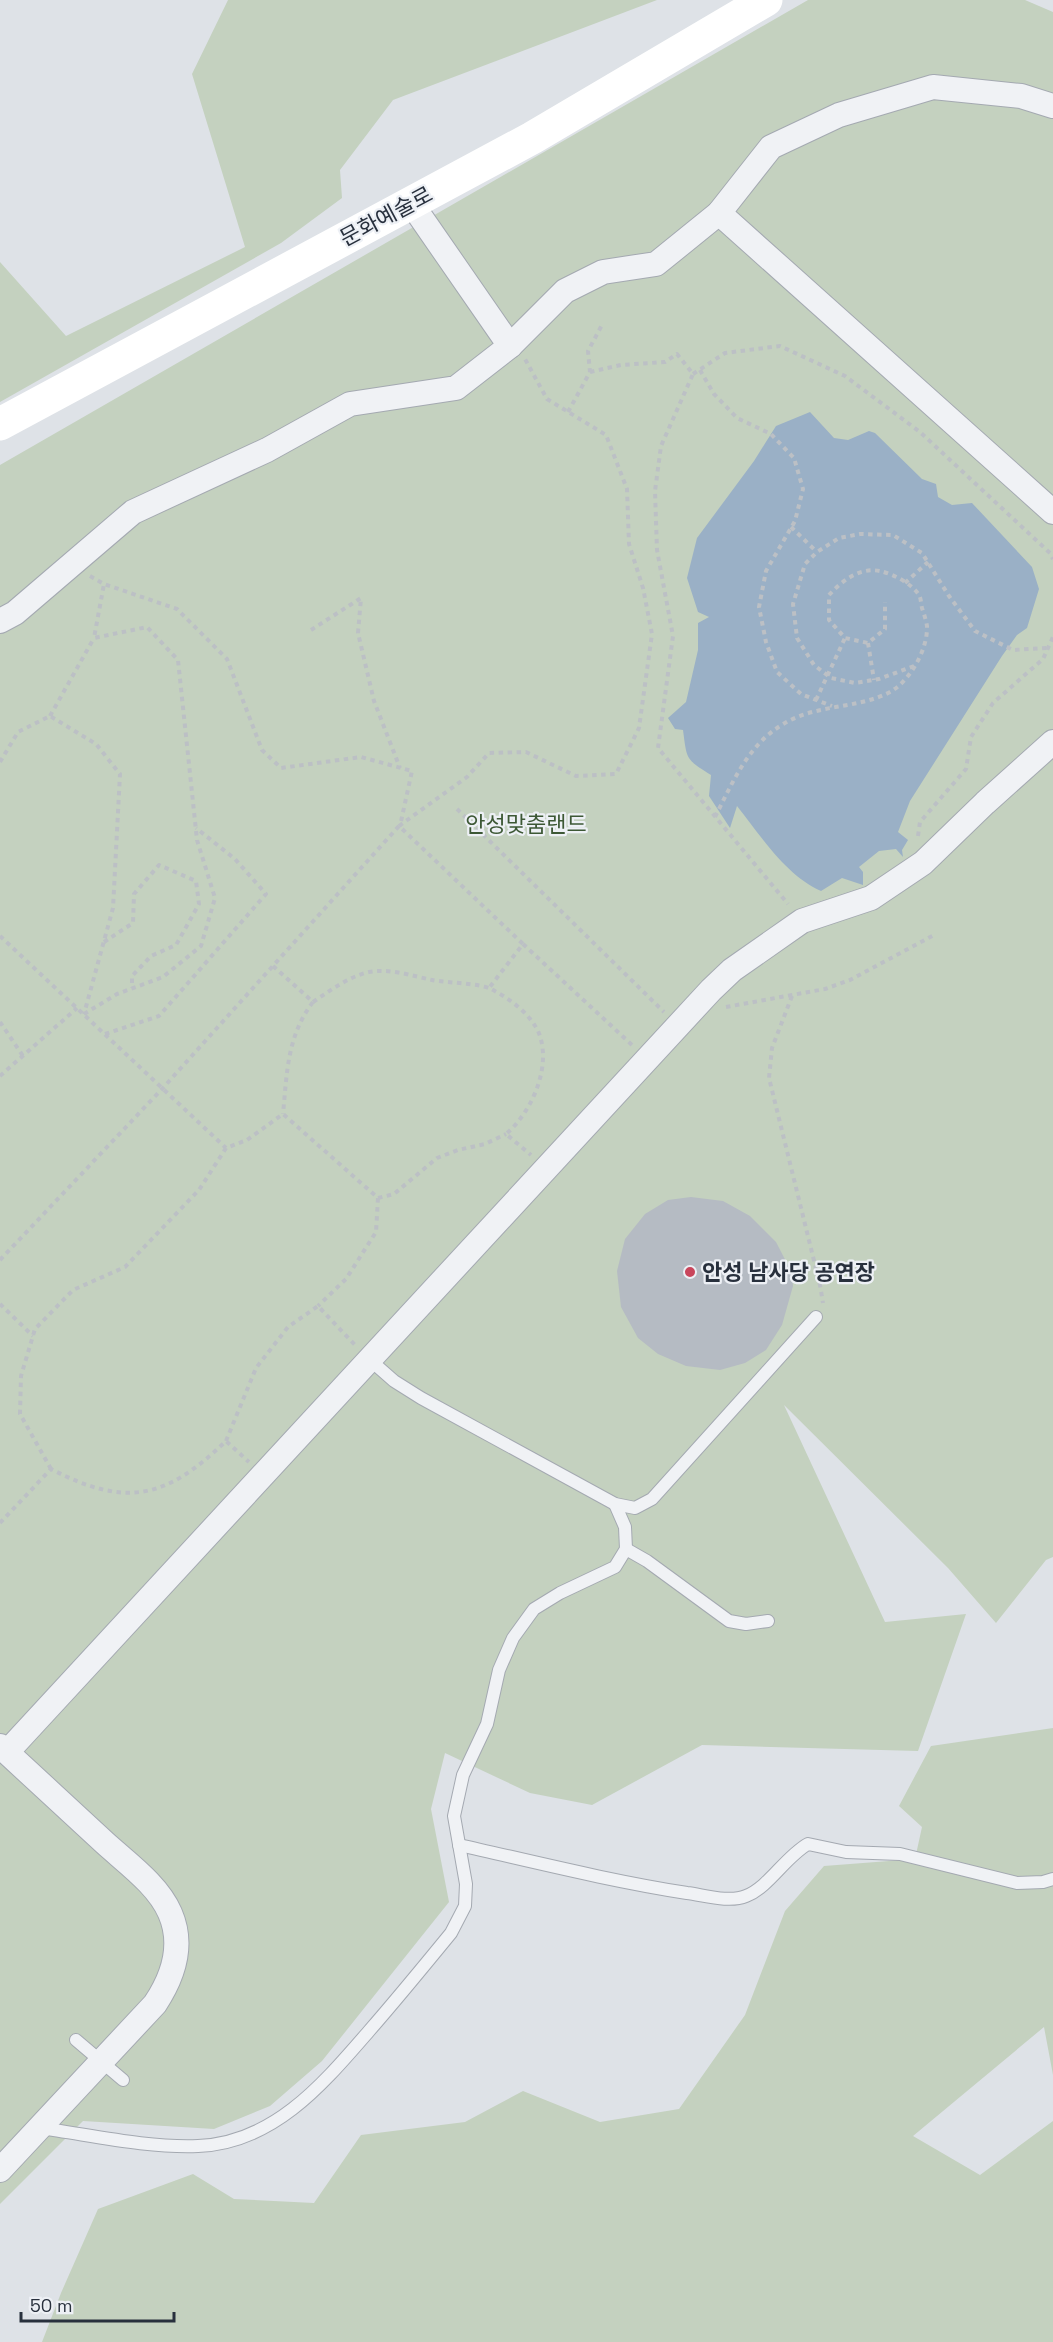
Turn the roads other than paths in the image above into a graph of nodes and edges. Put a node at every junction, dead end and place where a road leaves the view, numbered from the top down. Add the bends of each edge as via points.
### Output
1 (766, 0) edge
2 (1053, 106) edge
3 (411, 203) junction
4 (719, 213) junction
5 (513, 343) junction
6 (0, 424) edge
7 (1053, 512) edge
8 (0, 621) edge
9 (1053, 742) edge
10 (816, 1317) road end
11 (369, 1359) junction
12 (615, 1504) junction
13 (627, 1549) junction
14 (768, 1622) dead end
15 (3, 1749) edge
16 (459, 1845) junction
17 (1053, 1879) edge
18 (76, 2040) dead end
19 (100, 2061) junction
20 (123, 2080) dead end
21 (39, 2128) junction
22 (0, 2170) edge

1 - 3 street, 문화예술로 via 532,138
2 - 4 street via 1022,96 933,87 839,115 771,147
3 - 5 street
3 - 6 street, 문화예술로
4 - 5 street via 656,264 603,272 565,291
4 - 7 street
5 - 8 street via 456,388 350,404 267,450 133,512 15,613
9 - 11 street via 918,866 871,898 802,921 732,970
10 - 12 lane via 651,1499 635,1508
11 - 12 lane via 421,1398
11 - 15 street
12 - 13 lane via 625,1527
13 - 14 lane via 729,1621
13 - 16 lane via 615,1567 534,1609 513,1638 499,1670 487,1724 463,1775 454,1816
15 - 19 street via 145,1880 170,1914 176,1936 168,1984 155,2004
16 - 17 lane via 626,1883 723,1898 745,1897 808,1844 846,1852 900,1854 1017,1883
16 - 21 lane via 466,1884 465,1906 451,1933 331,2075 278,2120 254,2134 200,2146 170,2146
18 - 19 lane
19 - 20 lane
19 - 21 street
21 - 22 street

